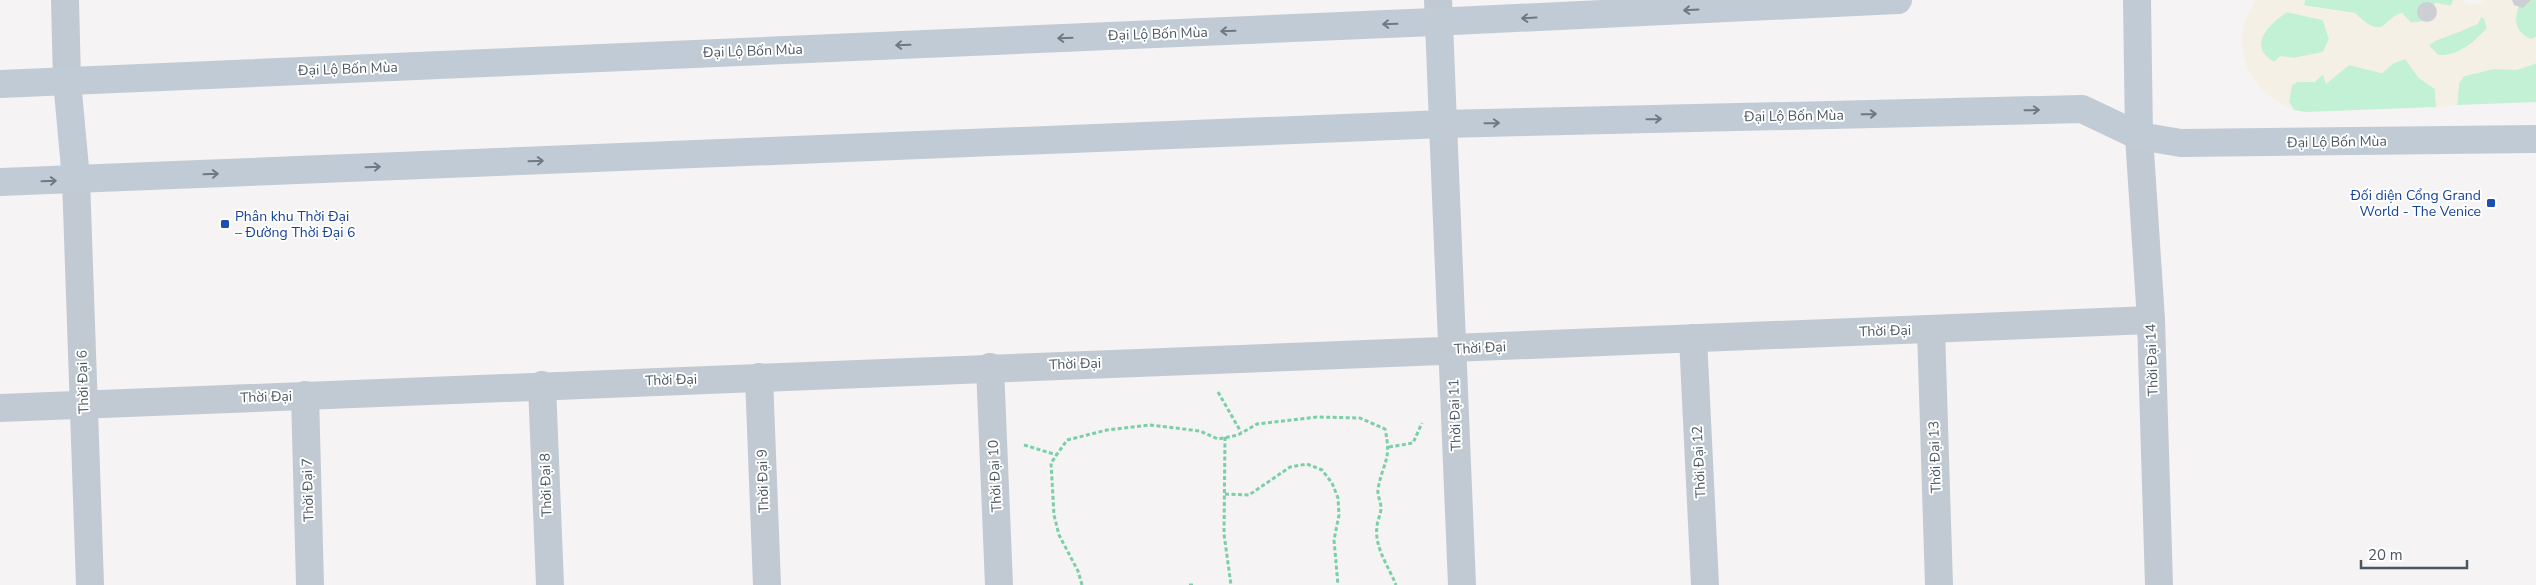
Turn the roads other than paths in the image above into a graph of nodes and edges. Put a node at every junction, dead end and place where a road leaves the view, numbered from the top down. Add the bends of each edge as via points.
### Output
1 (66, 0) edge
2 (1898, 0) edge
3 (2137, 0) edge
4 (1438, 11) edge
5 (67, 81) junction
6 (0, 84) edge
7 (1443, 124) junction
8 (2139, 136) junction
9 (2536, 138) edge
10 (76, 180) junction
11 (0, 182) edge
12 (2151, 320) junction
13 (1931, 329) junction
14 (1693, 338) junction
15 (1452, 348) junction
16 (990, 367) junction
17 (759, 377) junction
18 (542, 385) junction
19 (305, 395) junction
20 (84, 404) junction
21 (0, 408) edge
22 (90, 585) edge
23 (310, 585) edge
24 (550, 585) edge
25 (767, 585) edge
26 (999, 585) edge
27 (1462, 585) edge
28 (1704, 585) edge
29 (1939, 585) edge
30 (2159, 585) edge

1 - 5 street
2 -> 4 main road, Đại Lộ Bốn Mùa
3 - 8 main road
4 -> 5 main road, Đại Lộ Bốn Mùa
4 - 7 main road
5 - 6 main road, Đại Lộ Bốn Mùa
5 - 10 main road
7 -> 8 main road, Đại Lộ Bốn Mùa via 2082,109
10 -> 7 main road, Đại Lộ Bốn Mùa
7 - 15 street, Thời Đại 11
8 - 9 main road, Đại Lộ Bốn Mùa via 2181,143
8 - 12 street, Thời Đại 14
11 -> 10 main road, Đại Lộ Bốn Mùa
10 - 20 street, Thời Đại 6
12 - 13 street, Thời Đại
12 - 30 street, Thời Đại 14
13 - 14 street, Thời Đại
13 - 29 street, Thời Đại 13
14 - 15 street, Thời Đại
14 - 28 street, Thời Đại 12
15 - 16 street, Thời Đại via 1442,351
15 - 27 street, Thời Đại 11
16 - 17 street, Thời Đại
16 - 26 street, Thời Đại 10
17 - 18 street, Thời Đại
17 - 25 street, Thời Đại 9
18 - 19 street, Thời Đại
18 - 24 street, Thời Đại 8
19 - 20 street, Thời Đại
19 - 23 street, Thời Đại 7
20 - 21 street, Thời Đại
20 - 22 street, Thời Đại 6

